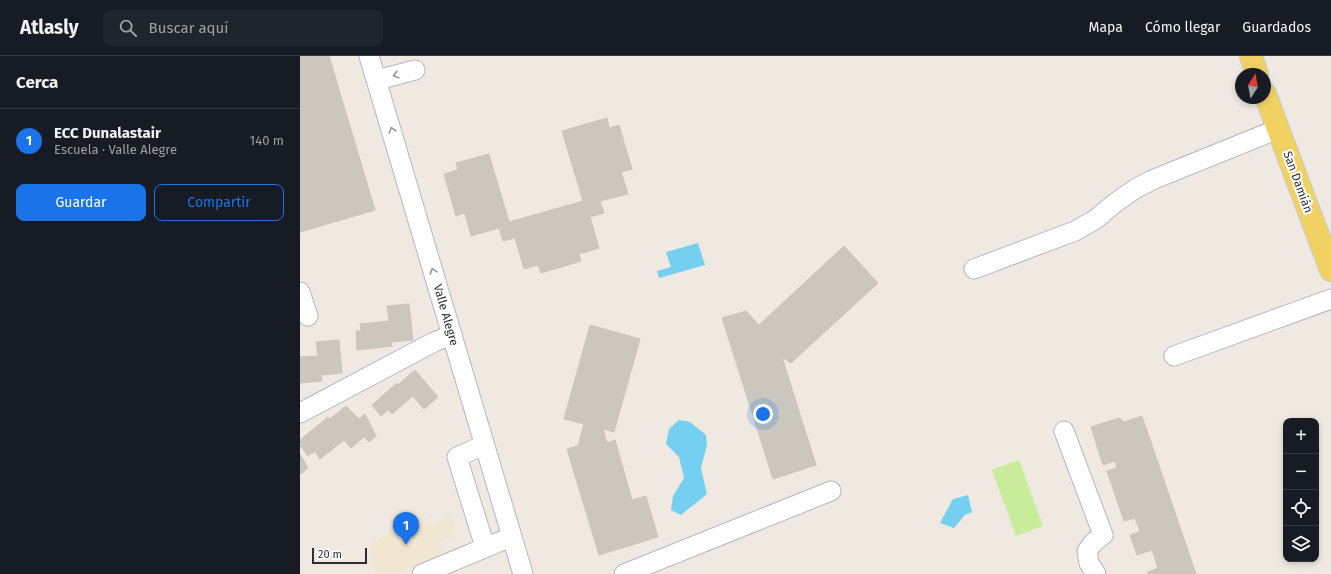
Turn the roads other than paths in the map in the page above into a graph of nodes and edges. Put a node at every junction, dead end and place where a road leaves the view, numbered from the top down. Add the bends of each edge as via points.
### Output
1 (369, 56) edge
2 (1251, 56) edge
3 (1256, 68) edge
4 (416, 70) dead end
5 (377, 80) junction
6 (1269, 104) edge
7 (1278, 129) junction
8 (974, 269) dead end
9 (1331, 270) edge
10 (300, 292) edge
11 (1331, 299) edge
12 (308, 316) dead end
13 (452, 335) junction
14 (1174, 356) dead end
15 (300, 413) edge
16 (1064, 431) dead end
17 (484, 445) junction
18 (831, 491) dead end
19 (511, 536) junction
20 (485, 547) junction
21 (422, 574) edge
22 (523, 574) edge
23 (624, 574) edge
24 (1096, 574) edge

1 - 5 street, Valle Alegre
2 - 3 main road
4 -> 5 street
13 -> 5 street, Valle Alegre
6 - 7 main road, San Damián
7 - 8 street via 1152,180 1114,203 1096,220 1075,231
7 - 9 main road, San Damián
10 - 12 street
11 - 14 street
13 - 15 street
13 - 17 street, Valle Alegre
16 - 24 street via 1103,535 1087,551 1089,563
17 - 19 street, Valle Alegre
17 - 20 street via 457,457
18 - 23 street
19 - 20 street
19 - 22 street, Valle Alegre
20 - 21 street

